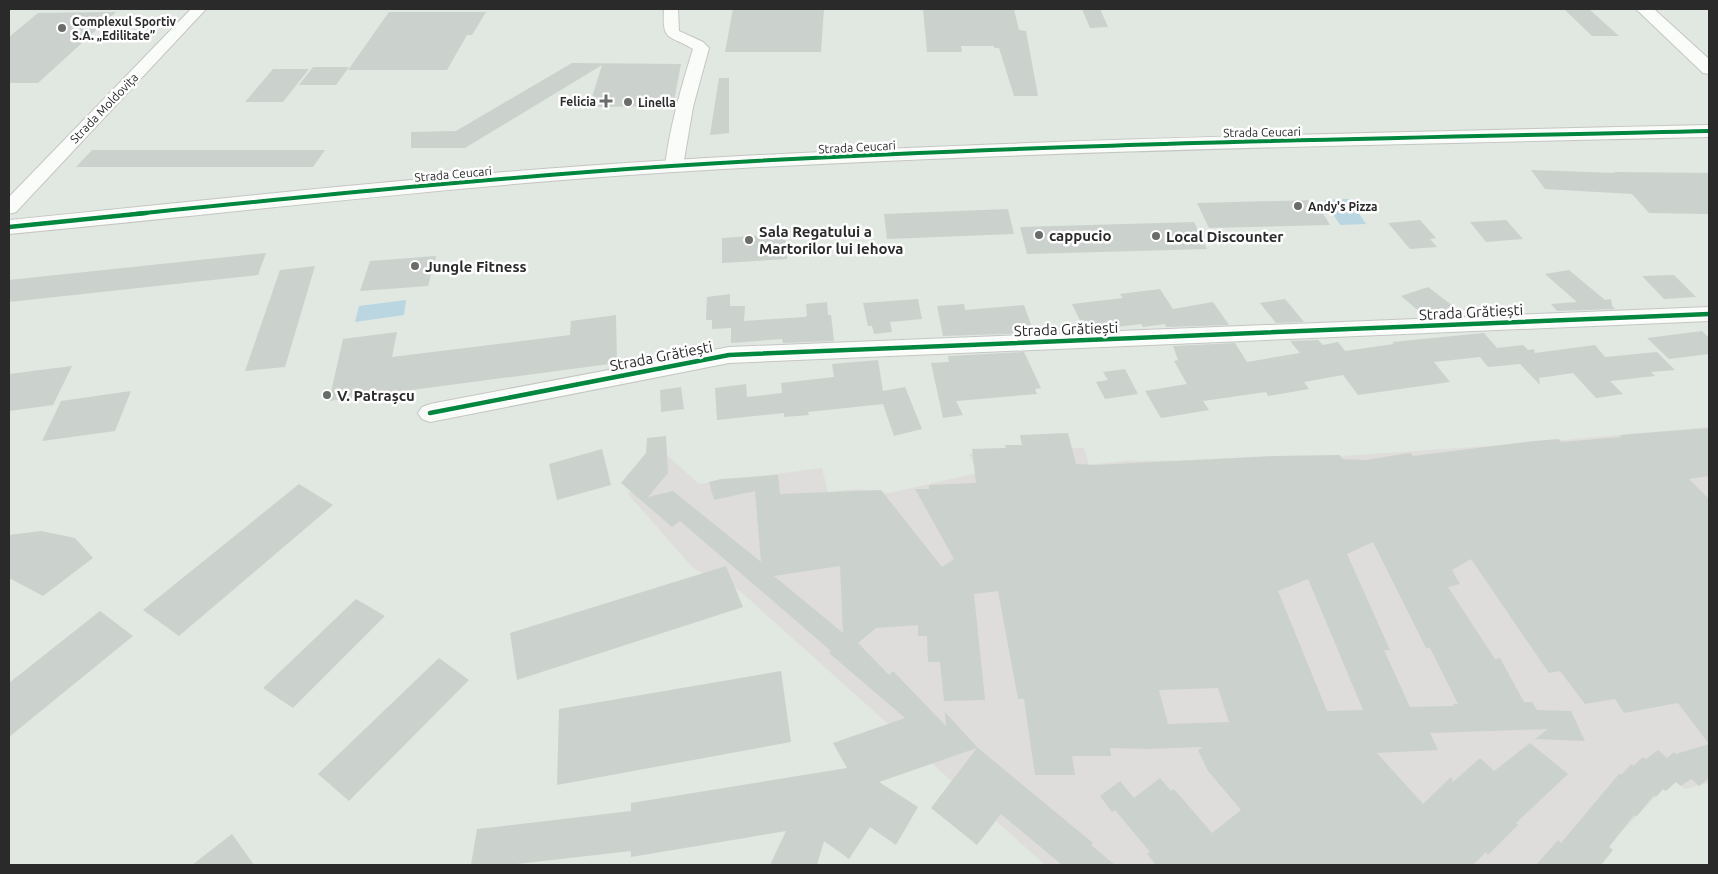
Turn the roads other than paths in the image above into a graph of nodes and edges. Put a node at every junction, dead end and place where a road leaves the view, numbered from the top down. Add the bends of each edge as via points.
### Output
1 (199, 9) edge
2 (671, 9) edge
3 (1644, 9) edge
4 (1709, 69) edge
5 (1709, 131) edge
6 (674, 166) junction
7 (9, 208) edge
8 (9, 226) edge
9 (1709, 314) edge
10 (430, 412) dead end

1 - 7 street, Strada Moldovița
2 - 6 street via 671,29 676,36 701,48 686,100
3 - 4 street
5 - 6 street, Strada Ceucari via 1066,147
6 - 8 street, Strada Ceucari
9 - 10 street, Strada Grătiești via 729,355

